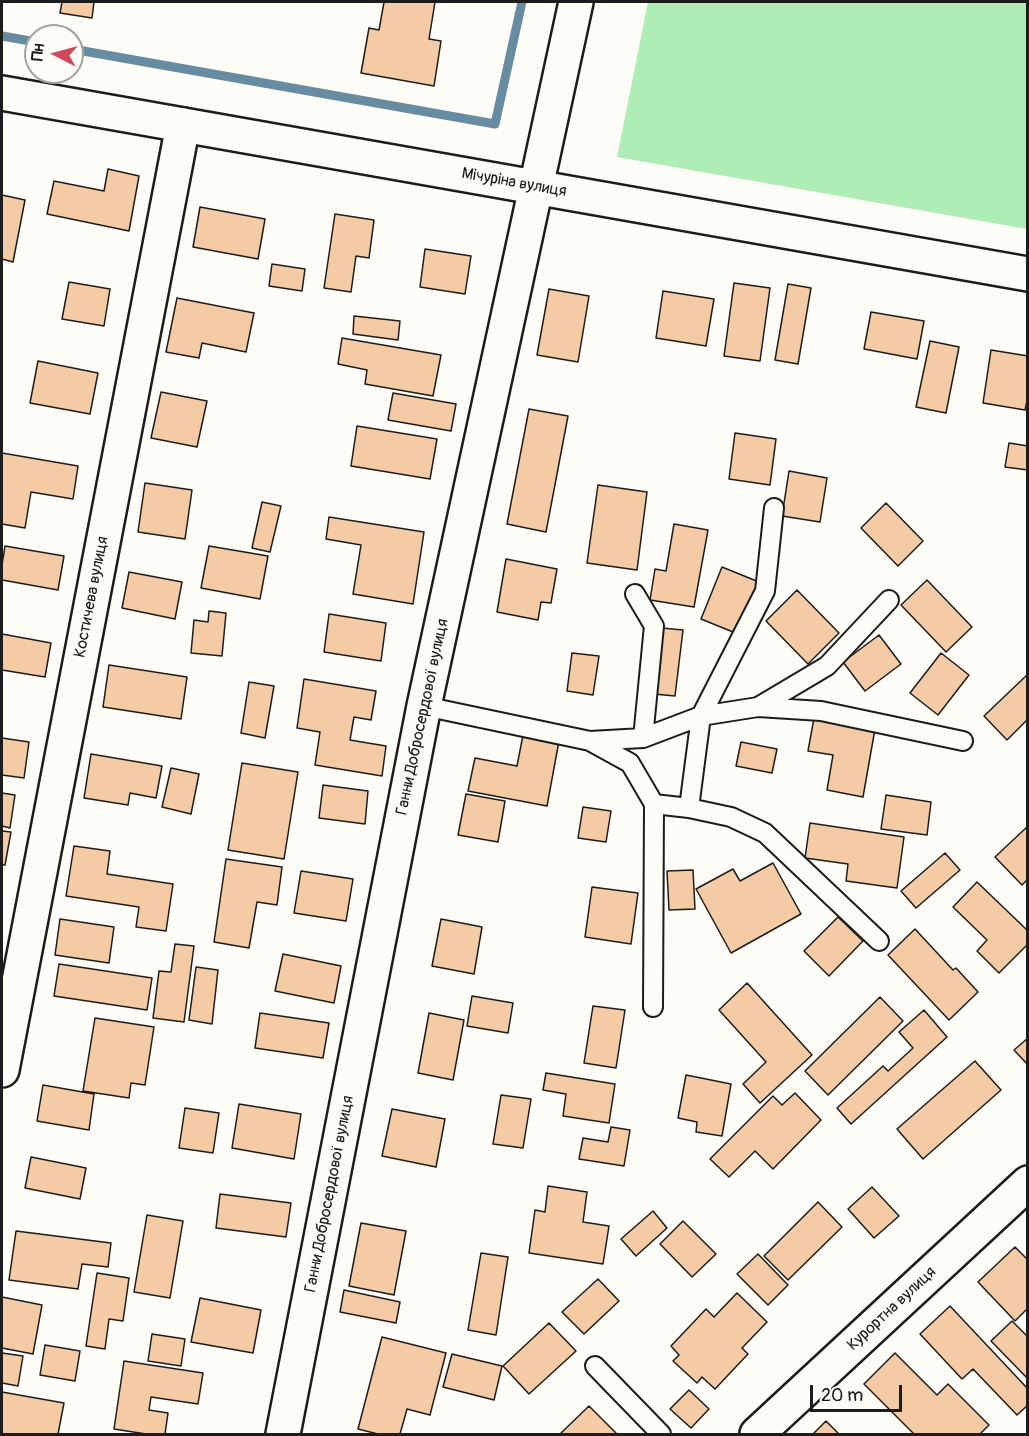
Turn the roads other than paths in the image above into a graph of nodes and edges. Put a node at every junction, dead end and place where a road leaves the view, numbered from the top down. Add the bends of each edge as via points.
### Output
1 (576, 2) edge
2 (2, 93) edge
3 (183, 125) junction
4 (537, 187) junction
5 (1028, 274) edge
6 (774, 508) dead end
7 (635, 594) dead end
8 (889, 600) dead end
9 (424, 706) junction
10 (758, 707) junction
11 (701, 716) junction
12 (643, 738) junction
13 (590, 741) junction
14 (963, 741) dead end
15 (654, 804) junction
16 (689, 808) junction
17 (879, 941) dead end
18 (653, 1007) dead end
19 (2, 1070) edge
20 (1028, 1183) edge
21 (595, 1366) dead end
22 (283, 1434) edge
23 (661, 1434) edge
24 (757, 1434) edge

1 - 4 street, Ганни Добросердової вулиця
2 - 3 street, Мічуріна вулиця
3 - 4 street, Мічуріна вулиця
3 - 19 street, Костичева вулиця
4 - 5 street, Мічуріна вулиця
4 - 9 street, Ганни Добросердової вулиця
6 - 11 lane via 765,591
7 - 12 lane via 654,626
8 - 10 lane via 827,666
9 - 13 lane
9 - 22 street, Ганни Добросердової вулиця
10 - 11 lane
10 - 14 lane via 821,711
11 - 12 lane
11 - 16 lane
12 - 13 lane
13 - 15 lane via 630,763
15 - 16 lane
15 - 18 lane
16 - 17 lane via 730,817 765,832
20 - 24 street, Курортна вулиця
21 - 23 lane

